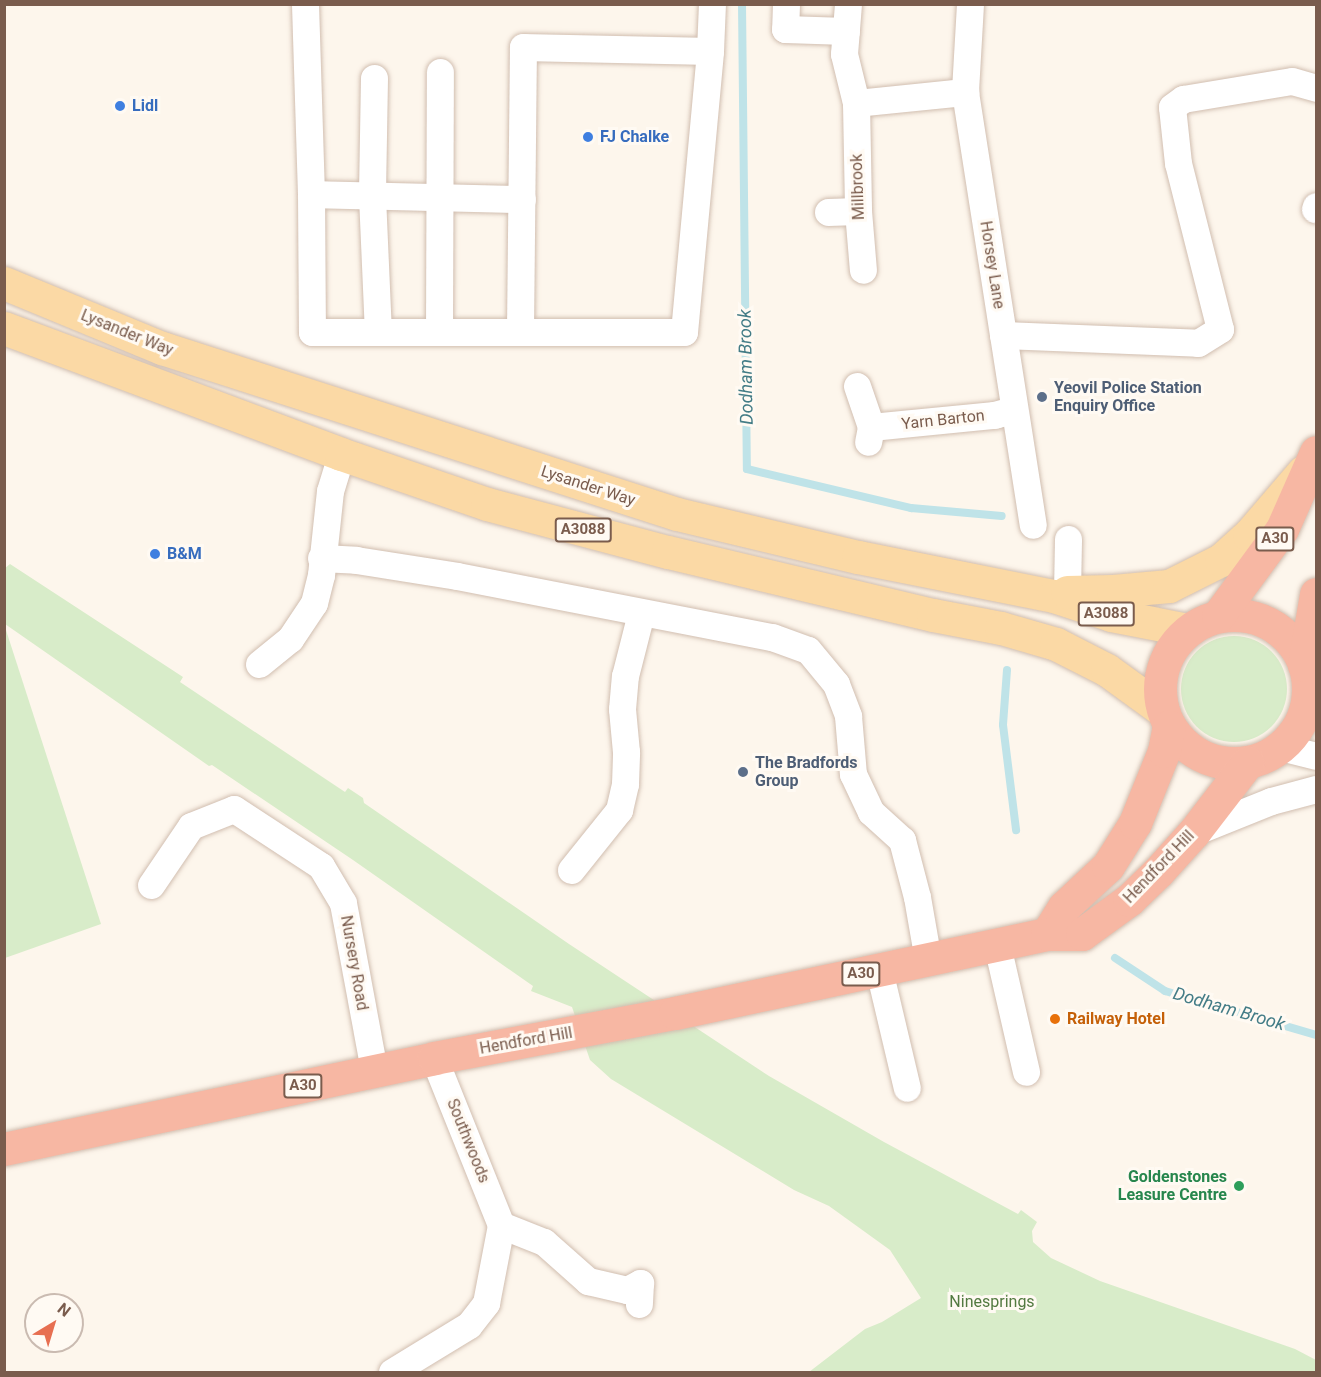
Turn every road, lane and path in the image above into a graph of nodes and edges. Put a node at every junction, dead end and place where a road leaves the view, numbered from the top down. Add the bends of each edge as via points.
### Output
1 (305, 4) edge
2 (712, 4) edge
3 (786, 4) edge
4 (848, 4) edge
5 (970, 4) edge
6 (845, 43) junction
7 (710, 51) junction
8 (440, 72) dead end
9 (374, 78) dead end
10 (1317, 88) edge
11 (965, 92) junction
12 (856, 103) junction
13 (311, 194) junction
14 (372, 196) junction
15 (440, 197) junction
16 (522, 199) junction
17 (858, 211) junction
18 (828, 212) dead end
19 (863, 270) dead end
20 (4, 283) edge
21 (4, 328) edge
22 (439, 331) junction
23 (520, 331) junction
24 (378, 332) junction
25 (1003, 335) junction
26 (858, 386) dead end
27 (1013, 410) junction
28 (341, 454) junction
29 (1314, 457) edge
30 (1033, 525) dead end
31 (1068, 539) dead end
32 (321, 558) junction
33 (1060, 594) junction
34 (1317, 594) edge
35 (641, 613) junction
36 (1218, 616) junction
37 (1188, 630) junction
38 (259, 664) dead end
39 (1310, 679) edge
40 (1166, 718) junction
41 (1280, 747) junction
42 (1317, 756) edge
43 (1248, 762) junction
44 (1317, 789) edge
45 (1194, 832) junction
46 (571, 870) dead end
47 (151, 885) dead end
48 (1047, 934) junction
49 (997, 945) junction
50 (928, 960) junction
51 (879, 970) junction
52 (434, 1058) junction
53 (374, 1071) junction
54 (1026, 1072) dead end
55 (907, 1088) dead end
56 (4, 1149) edge
57 (501, 1225) junction
58 (639, 1304) dead end
59 (392, 1372) edge

1 - 13 street
2 - 7 street
3 - 6 street via 785,29
4 - 6 street, Millbrook
5 - 11 street, Horsey Lane
6 - 12 street, Millbrook
7 - 16 street via 523,47
7 - 23 street via 684,332
8 - 15 street
9 - 14 street
10 - 25 street via 1292,81 1183,99 1172,107 1178,163 1220,329 1198,343
11 - 12 street
11 - 25 street, Horsey Lane
12 - 17 street, Millbrook
13 - 14 street
13 - 24 street via 312,332
14 - 15 street
14 - 24 street
15 - 16 street
15 - 22 street
16 - 23 street
17 - 18 street
17 - 19 street, Millbrook
20 - 33 main road, Lysander Way / A3088 via 162,348 677,514 858,557
21 - 28 main road, A3088
22 - 23 street
22 - 24 street
25 - 27 street, Horsey Lane
26 - 27 street, Yarn Barton via 870,435
27 - 30 street, Horsey Lane
28 - 32 street via 330,491
28 - 40 main road, A3088 via 498,507 668,552 1056,644 1107,670
29 - 33 main road via 1249,535 1221,561 1169,586
29 - 36 highway, A30 via 1282,529
31 - 33 street
32 - 35 street via 457,576
32 - 38 street via 314,603 290,639
33 - 37 main road, Lysander Way / A3088 via 1111,615
34 - 39 highway
35 - 46 street via 625,676 625,784 619,810
35 - 50 street via 772,637 808,650 836,684 848,716 853,774 871,812 902,840
36 - 37 highway
36 - 39 highway via 1239,614 1260,619 1287,638
37 - 40 highway via 1176,642 1161,674 1159,692
39 - 41 highway via 1299,725
40 - 43 highway via 1184,744 1203,756 1225,763
40 - 48 highway via 1161,760 1135,823 1108,866 1064,908
41 - 42 street
41 - 43 highway
43 - 45 highway, Hendford Hill / A30
44 - 45 street via 1271,801
45 - 48 highway, Hendford Hill / A30 via 1129,900 1093,929 1082,934
47 - 53 street, Nursery Road via 191,826 234,809 321,866 343,903
48 - 49 highway, Hendford Hill / A30
49 - 50 highway, Hendford Hill / A30
49 - 54 street
50 - 51 highway, Hendford Hill / A30
51 - 52 highway, Hendford Hill / A30 via 602,1028
51 - 55 street
52 - 53 highway, Hendford Hill / A30
52 - 57 street, Southwoods
53 - 56 highway, Hendford Hill / A30
57 - 58 street via 544,1242 588,1281 627,1290 640,1284
57 - 59 street via 486,1303 470,1325

